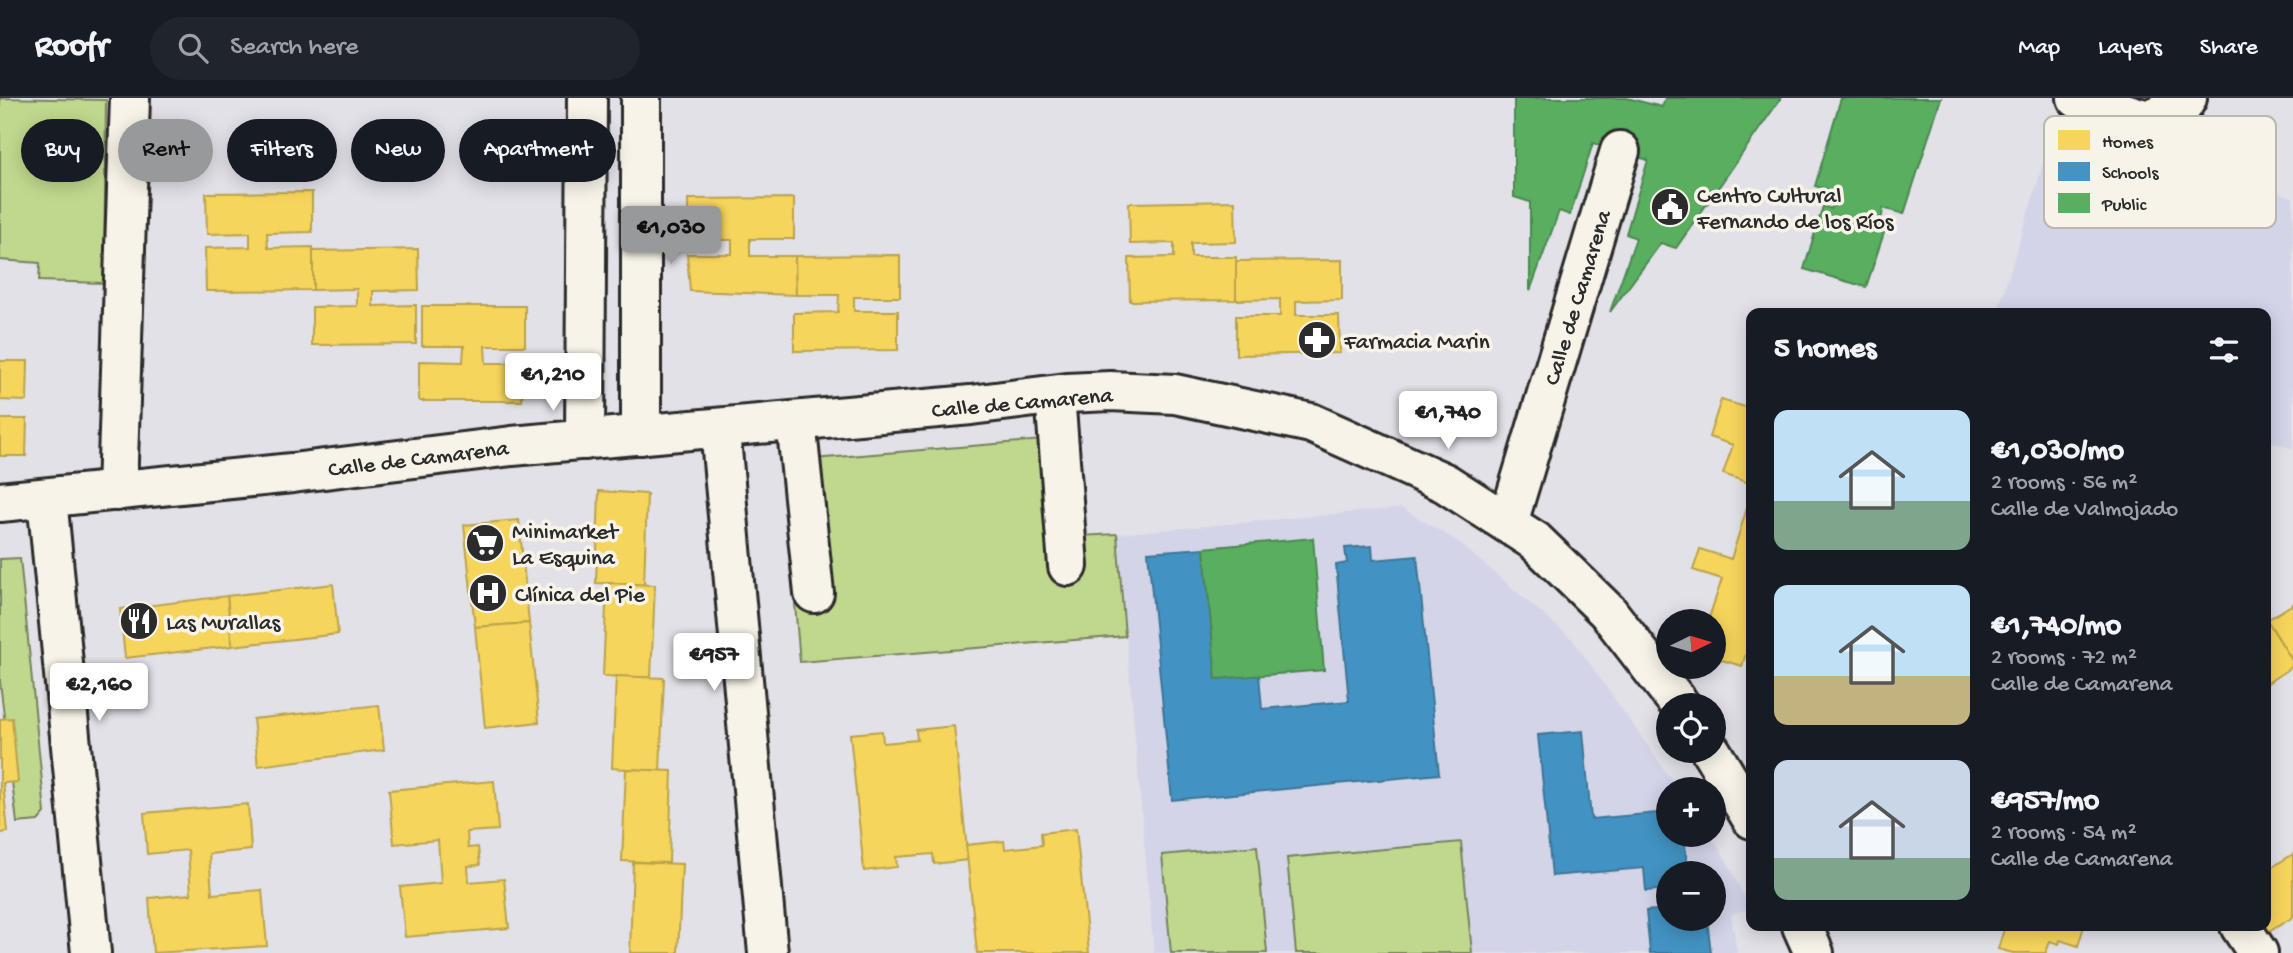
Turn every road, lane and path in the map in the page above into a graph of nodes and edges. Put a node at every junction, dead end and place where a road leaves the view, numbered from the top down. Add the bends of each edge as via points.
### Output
1 (130, 98) edge
2 (587, 98) edge
3 (641, 98) edge
4 (2077, 98) edge
5 (2187, 98) edge
6 (2134, 116) edge
7 (2157, 116) edge
8 (1620, 151) dead end
9 (1055, 395) junction
10 (796, 421) junction
11 (720, 428) junction
12 (641, 435) junction
13 (585, 440) junction
14 (117, 491) junction
15 (47, 498) junction
16 (0, 502) edge
17 (1508, 523) junction
18 (1068, 566) dead end
19 (814, 593) dead end
20 (1671, 693) edge
21 (1718, 763) edge
22 (1746, 809) edge
23 (1804, 931) edge
24 (2243, 931) edge
25 (91, 953) edge
26 (768, 953) edge
27 (1814, 953) edge
28 (2258, 953) edge

1 - 14 street
2 - 13 street
3 - 12 street
4 - 6 street
5 - 7 street via 2183,105
8 - 17 street, Calle de Camarena
9 - 10 street, Calle de Camarena
9 - 17 street, Calle de Camarena via 1110,391 1175,394 1311,423 1445,483
9 - 18 street
10 - 11 street, Calle de Camarena
10 - 19 street
11 - 12 street, Calle de Camarena
11 - 26 street
12 - 13 street, Calle de Camarena
13 - 14 street, Calle de Camarena
14 - 15 street, Calle de Camarena
15 - 16 street, Calle de Camarena
15 - 25 street
17 - 20 street, Calle de Camarena via 1535,541 1608,612
21 - 22 street
23 - 27 street
24 - 28 street

